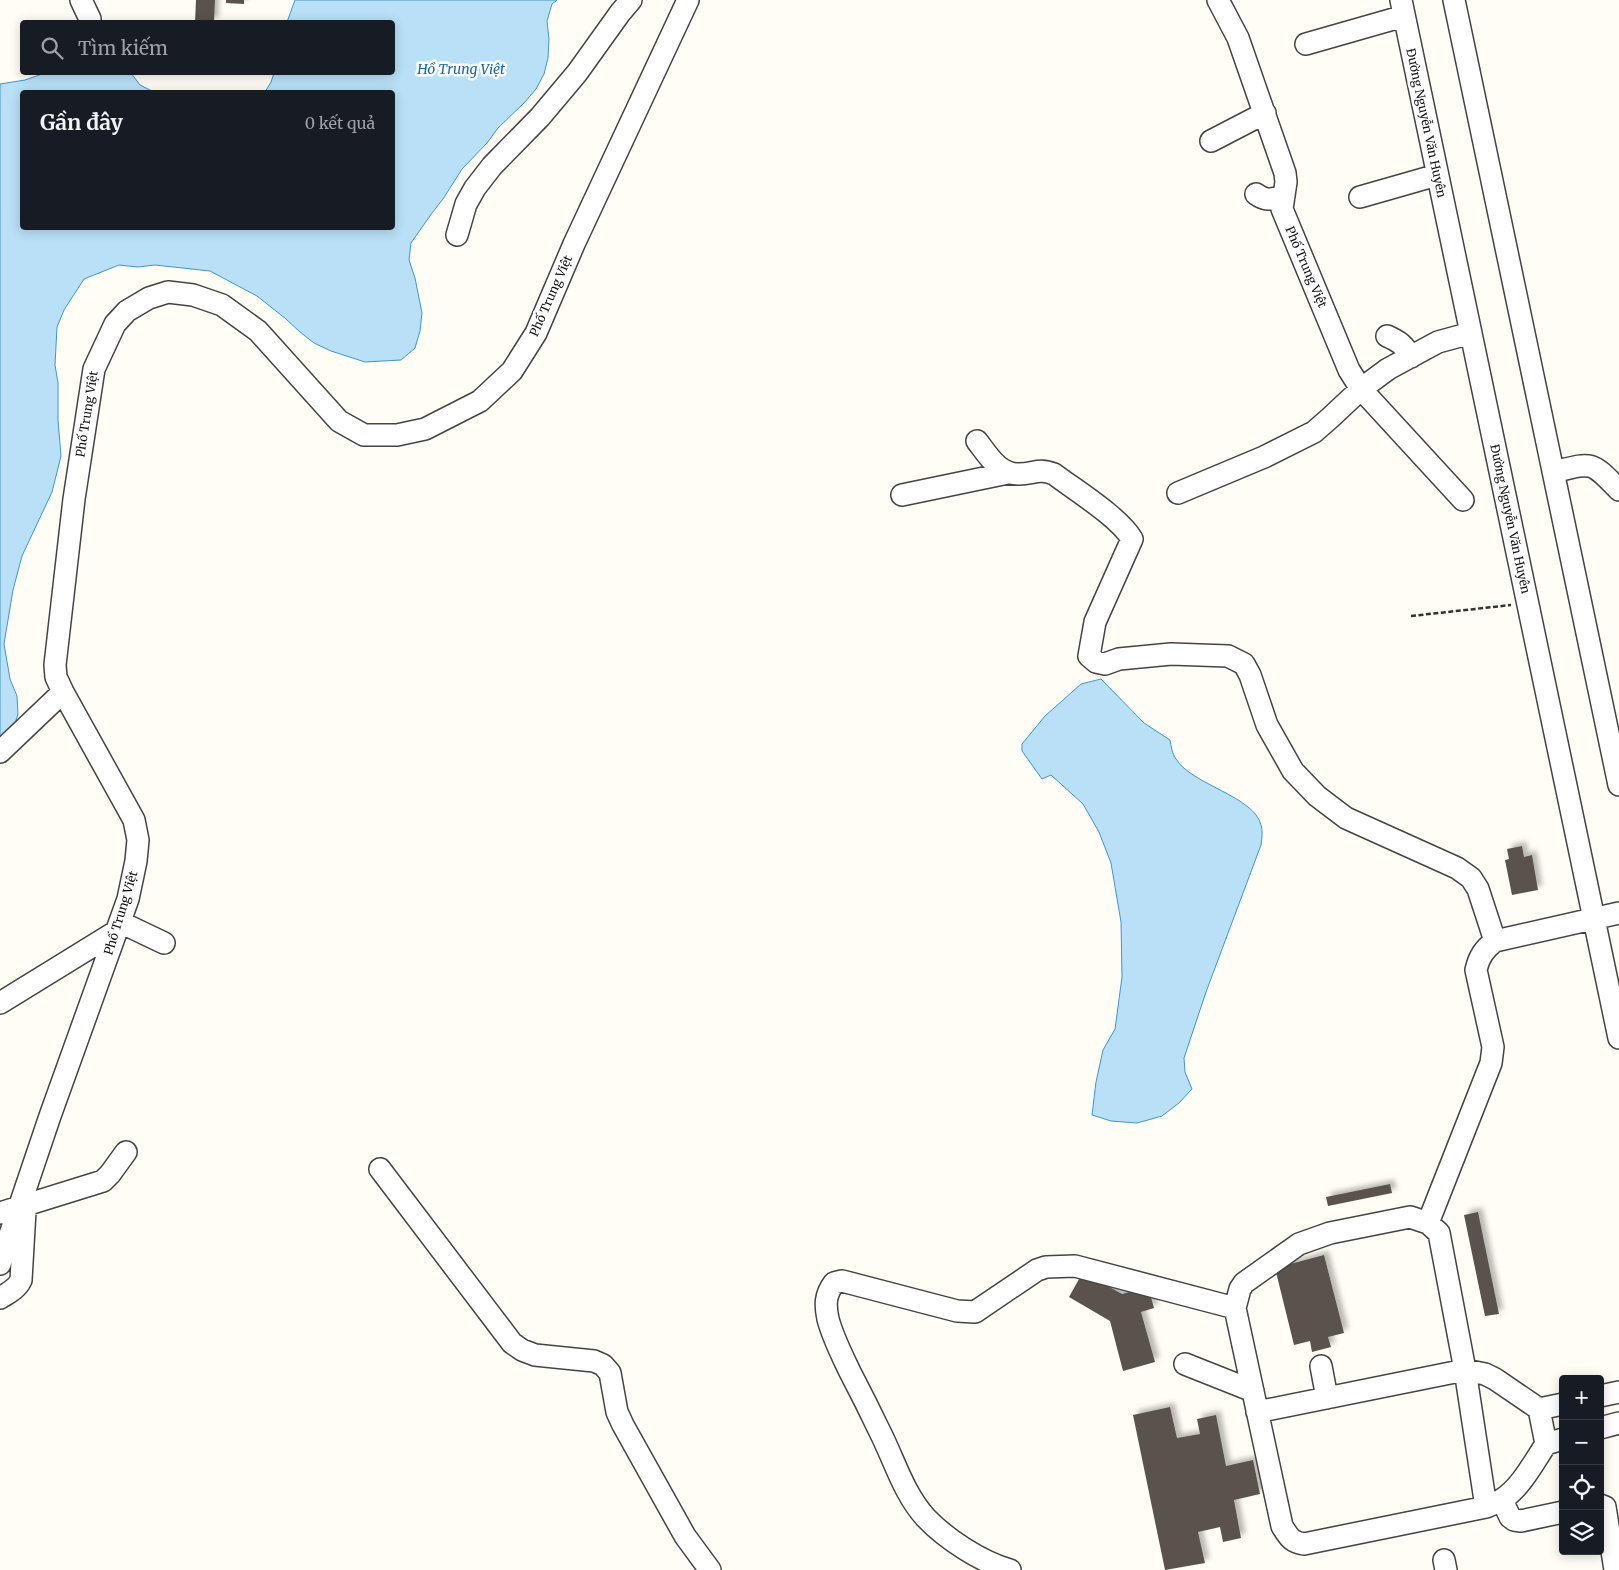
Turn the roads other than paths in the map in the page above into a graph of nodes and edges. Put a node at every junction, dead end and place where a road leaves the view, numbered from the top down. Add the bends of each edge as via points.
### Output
1 (631, 0) edge
2 (688, 0) edge
3 (1218, 0) edge
4 (1454, 0) edge
5 (1402, 8) edge
6 (1306, 44) dead end
7 (1264, 113) junction
8 (1210, 141) dead end
9 (1437, 175) junction
10 (1256, 194) dead end
11 (1284, 196) junction
12 (1360, 197) dead end
13 (457, 236) dead end
14 (1471, 333) junction
15 (1387, 336) dead end
16 (1410, 357) junction
17 (1361, 389) junction
18 (977, 441) dead end
19 (1554, 472) junction
20 (1008, 473) junction
21 (1619, 490) edge
22 (1178, 492) dead end
23 (902, 495) dead end
24 (1464, 500) dead end
25 (63, 692) junction
26 (0, 752) edge
27 (1619, 785) edge
28 (1619, 913) edge
29 (1594, 918) junction
30 (119, 926) junction
31 (1495, 940) junction
32 (164, 943) dead end
33 (0, 1002) edge
34 (1619, 1038) edge
35 (126, 1152) dead end
36 (380, 1169) dead end
37 (15, 1209) edge
38 (1428, 1223) junction
39 (0, 1264) edge
40 (0, 1298) edge
41 (1235, 1308) junction
42 (1185, 1364) dead end
43 (1321, 1366) dead end
44 (1465, 1370) junction
45 (1253, 1391) junction
46 (1619, 1392) edge
47 (1604, 1395) edge
48 (1327, 1398) junction
49 (1559, 1405) edge
50 (1539, 1409) junction
51 (1257, 1412) junction
52 (1619, 1423) edge
53 (1604, 1427) edge
54 (1554, 1441) edge
55 (1494, 1503) junction
56 (1604, 1506) edge
57 (1559, 1513) edge
58 (710, 1570) edge
59 (1010, 1570) edge
60 (1615, 1570) edge

1 - 13 street via 578,73 475,188 466,204
2 - 25 street, Phố Trung Việt via 536,333 512,371 480,401 425,429 397,435 364,435 339,421 258,331 222,305 193,295 168,292 149,298 127,311 115,324 94,369 74,499 55,665
3 - 7 street, Phố Trung Việt via 1238,38
4 - 19 street
5 - 6 street
5 - 9 street, Đường Nguyễn Văn Huyên
7 - 8 street
7 - 11 street, Phố Trung Việt via 1285,173
9 - 12 street
9 - 14 street, Đường Nguyễn Văn Huyên
10 - 11 street via 1268,200
11 - 17 street, Phố Trung Việt via 1282,209 1349,370
14 - 16 street via 1438,342
14 - 29 street, Đường Nguyễn Văn Huyên
15 - 16 street via 1399,341
16 - 17 street
17 - 22 street via 1314,432 1264,457
17 - 24 street, Phố Trung Việt
18 - 20 street via 994,464
19 - 21 street via 1587,464 1596,468
19 - 27 street
20 - 23 street
20 - 31 street via 1044,470 1054,474 1114,519 1132,539 1095,622 1089,656 1106,664 1119,659 1171,654 1228,656 1244,664 1266,726 1293,771 1317,796 1346,818 1457,868 1471,878 1478,889
25 - 26 street
25 - 30 street, Phố Trung Việt via 134,820 138,840 136,861
28 - 29 street
29 - 31 street
29 - 34 street, Đường Nguyễn Văn Huyên
30 - 32 street
30 - 33 street
30 - 37 street, Phố Trung Việt
31 - 38 street via 1478,959 1476,970 1493,1047 1491,1063
35 - 37 street via 102,1181
36 - 58 street via 512,1343 534,1355 594,1361 610,1373 617,1412 623,1425 685,1536
37 - 39 street, Phố Trung Việt
37 - 40 street via 21,1280 18,1286
38 - 41 street via 1410,1218 1330,1233 1300,1244 1244,1283
38 - 44 street via 1439,1233
41 - 45 street
41 - 59 street via 1075,1266 1037,1270 974,1312 966,1313 842,1282 834,1283 827,1292 828,1318 906,1490 926,1518 951,1539 981,1558
42 - 45 street
43 - 48 street
44 - 48 street
44 - 50 street via 1495,1379
44 - 55 street
45 - 51 street
46 - 47 street
48 - 51 street
49 - 50 street
50 - 54 street
51 - 55 street via 1282,1526 1295,1543 1304,1544
52 - 53 street
54 - 55 street via 1526,1475
55 - 57 street via 1514,1520
56 - 60 street

